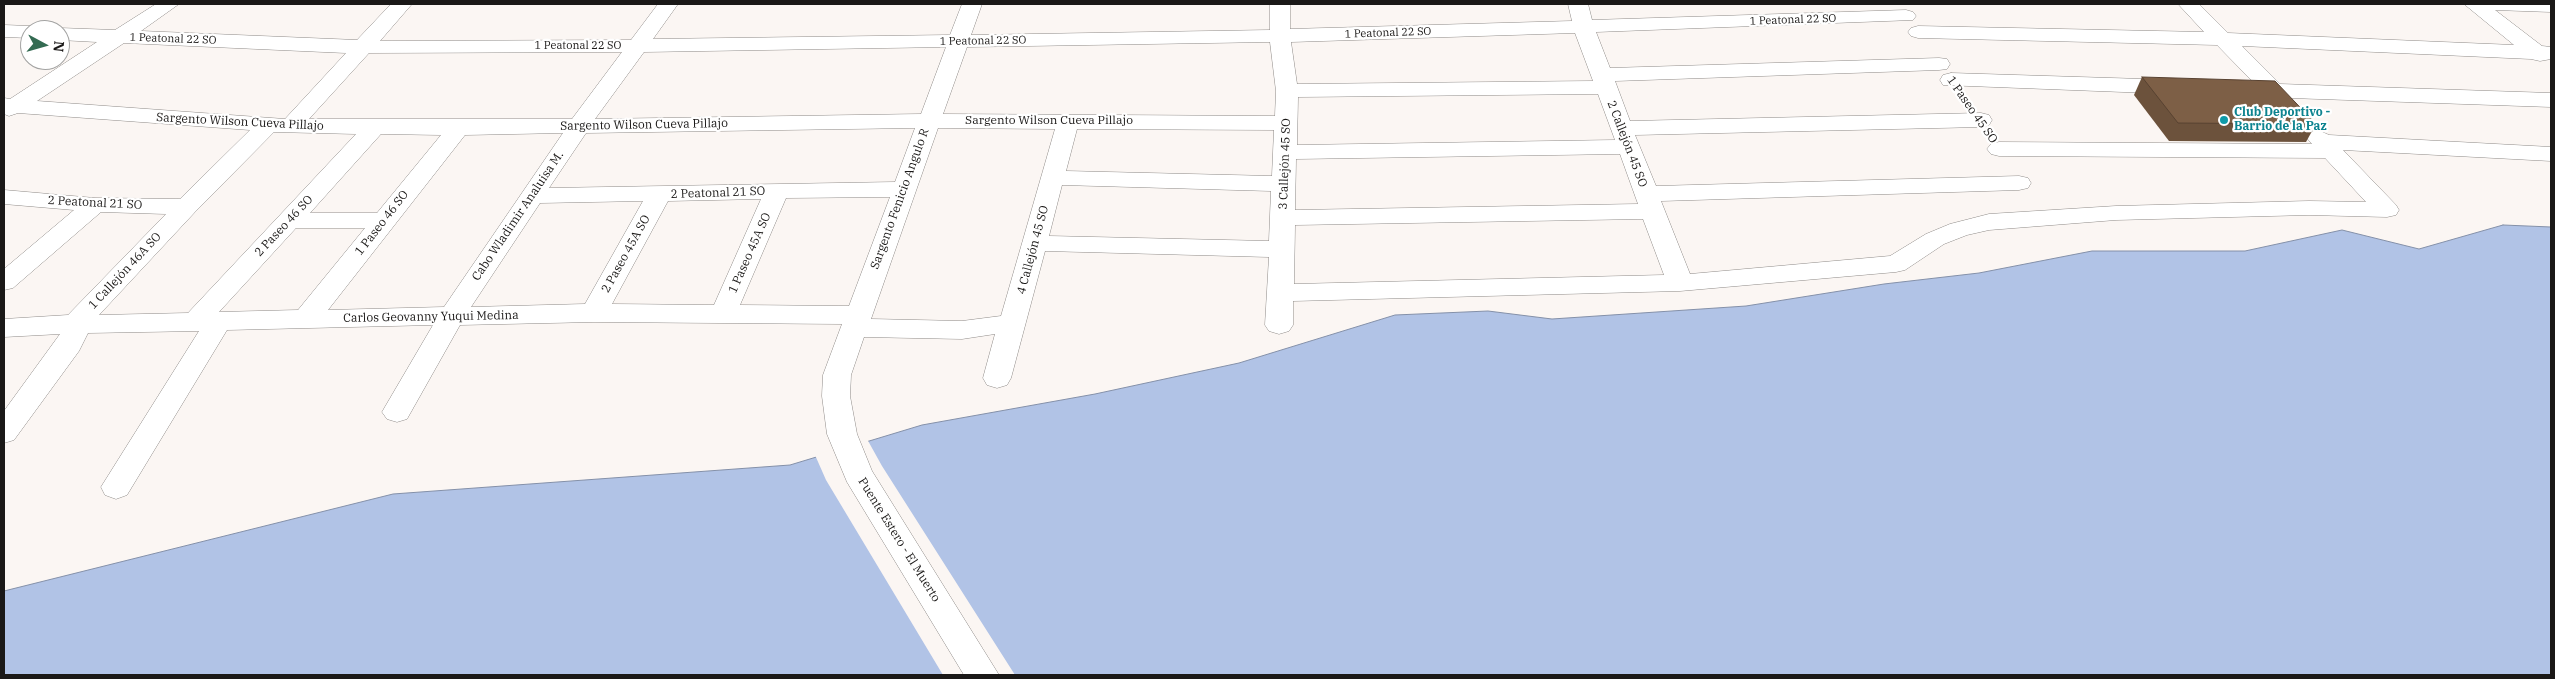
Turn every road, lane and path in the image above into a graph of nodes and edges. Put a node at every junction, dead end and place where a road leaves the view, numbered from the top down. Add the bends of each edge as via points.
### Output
1 (169, 4) edge
2 (402, 4) edge
3 (668, 4) edge
4 (972, 4) edge
5 (1280, 4) edge
6 (1578, 4) edge
7 (2188, 4) edge
8 (2474, 4) edge
9 (2489, 4) edge
10 (2551, 6) edge
11 (1908, 17) edge
12 (1583, 26) junction
13 (4, 31) edge
14 (20, 32) edge
15 (70, 35) edge
16 (1280, 36) junction
17 (118, 37) junction
18 (2223, 39) junction
19 (958, 41) junction
20 (636, 46) junction
21 (365, 47) junction
22 (2546, 56) edge
23 (1945, 72) junction
24 (1604, 81) junction
25 (2196, 88) edge
26 (2225, 89) edge
27 (2274, 90) junction
28 (1287, 91) junction
29 (2551, 100) edge
30 (7, 108) edge
31 (1981, 120) junction
32 (928, 121) junction
33 (1068, 121) junction
34 (1286, 123) junction
35 (279, 126) junction
36 (579, 126) junction
37 (374, 128) junction
38 (458, 128) junction
39 (1626, 138) junction
40 (2326, 147) junction
41 (1999, 149) junction
42 (1285, 152) junction
43 (2551, 154) edge
44 (1052, 178) junction
45 (2019, 183) junction
46 (1284, 184) junction
47 (903, 189) junction
48 (777, 191) junction
49 (659, 195) junction
50 (532, 196) junction
51 (4, 197) edge
52 (1650, 202) junction
53 (95, 205) junction
54 (186, 206) junction
55 (1283, 218) junction
56 (2045, 218) junction
57 (288, 220) junction
58 (384, 221) junction
59 (1035, 243) junction
60 (1282, 249) junction
61 (4, 282) edge
62 (1680, 284) junction
63 (1280, 293) junction
64 (594, 313) junction
65 (723, 314) junction
66 (451, 317) junction
67 (306, 319) junction
68 (856, 321) junction
69 (206, 323) junction
70 (1013, 323) junction
71 (75, 324) junction
72 (1280, 326) dead end
73 (4, 328) edge
74 (997, 378) dead end
75 (836, 396) joint
76 (397, 412) dead end
77 (4, 432) edge
78 (116, 487) dead end
79 (982, 675) edge

1 - 17 street
2 - 21 street, 1 Callejón 46A SO
3 - 20 street, Cabo Wladimir Analuisa M.
4 - 19 street, Sargento Fenicio Angulo R
5 - 16 street, 3 Callejón 45 SO
6 - 12 street, 2 Callejón 45 SO
7 - 18 street
8 - 22 street
9 - 10 street
11 - 12 street, 1 Peatonal 22 SO
11 - 18 street, 1 Peatonal 22 SO
11 - 23 street, 1 Paseo 45 SO
12 - 16 street, 1 Peatonal 22 SO
12 - 24 street, 2 Callejón 45 SO
13 - 14 street
15 - 17 street, 1 Peatonal 22 SO
16 - 19 street, 1 Peatonal 22 SO
16 - 28 street, 3 Callejón 45 SO
17 - 21 street, 1 Peatonal 22 SO
17 - 30 street
18 - 22 street, 1 Peatonal 22 SO
18 - 27 street
19 - 20 street, 1 Peatonal 22 SO
19 - 32 street, Sargento Fenicio Angulo R
20 - 21 street, 1 Peatonal 22 SO
20 - 36 street, Cabo Wladimir Analuisa M.
21 - 35 street, 1 Callejón 46A SO
23 - 24 street
23 - 25 street
23 - 31 street, 1 Paseo 45 SO
24 - 28 street
24 - 39 street, 2 Callejón 45 SO
26 - 27 street
27 - 29 street
27 - 40 street
28 - 34 street, 3 Callejón 45 SO
30 - 35 street, Sargento Wilson Cueva Pillajo
31 - 39 street
31 - 41 street, 1 Paseo 45 SO
32 - 33 street, Sargento Wilson Cueva Pillajo
32 - 36 street, Sargento Wilson Cueva Pillajo
32 - 47 street, Sargento Fenicio Angulo R
33 - 34 street, Sargento Wilson Cueva Pillajo
33 - 44 street, 4 Callejón 45 SO
34 - 42 street, 3 Callejón 45 SO
35 - 37 street, Sargento Wilson Cueva Pillajo
35 - 54 street, 1 Callejón 46A SO
36 - 38 street, Sargento Wilson Cueva Pillajo
36 - 50 street, Cabo Wladimir Analuisa M.
37 - 38 street, Sargento Wilson Cueva Pillajo
37 - 57 street, 2 Paseo 46 SO
38 - 58 street, 1 Paseo 46 SO
39 - 42 street
39 - 52 street, 2 Callejón 45 SO
40 - 41 street
40 - 43 street
40 - 56 street via 2387,210 2261,210
41 - 45 street, 1 Paseo 45 SO
42 - 46 street, 3 Callejón 45 SO
44 - 46 street
44 - 59 street, 4 Callejón 45 SO
45 - 52 street
45 - 56 street, 1 Paseo 45 SO
46 - 55 street, 3 Callejón 45 SO
47 - 48 street, 2 Peatonal 21 SO
47 - 68 street, Sargento Fenicio Angulo R
48 - 49 street, 2 Peatonal 21 SO
48 - 65 street, 1 Paseo 45A SO
49 - 50 street, 2 Peatonal 21 SO
49 - 64 street, 2 Paseo 45A SO
50 - 66 street, Cabo Wladimir Analuisa M.
51 - 53 street, 2 Peatonal 21 SO
52 - 55 street
52 - 62 street, 2 Callejón 45 SO
53 - 54 street, 2 Peatonal 21 SO
53 - 61 street
54 - 71 street, 1 Callejón 46A SO
55 - 60 street, 3 Callejón 45 SO
56 - 62 street via 1989,222 1960,229 1896,264
57 - 58 street
57 - 69 street, 2 Paseo 46 SO
58 - 67 street, 1 Paseo 46 SO
59 - 60 street
59 - 70 street, 4 Callejón 45 SO
60 - 63 street, 3 Callejón 45 SO
62 - 63 street
63 - 72 street, 3 Callejón 45 SO
64 - 65 street, Carlos Geovanny Yuqui Medina
64 - 66 street, Carlos Geovanny Yuqui Medina
65 - 68 street, Carlos Geovanny Yuqui Medina
66 - 67 street, Carlos Geovanny Yuqui Medina
66 - 76 street, Cabo Wladimir Analuisa M.
67 - 69 street, Carlos Geovanny Yuqui Medina
68 - 70 street, Carlos Geovanny Yuqui Medina via 962,330
68 - 75 street, Sargento Fenicio Angulo R via 837,375
69 - 71 street, Carlos Geovanny Yuqui Medina
69 - 78 street, 2 Paseo 46 SO
70 - 74 street, 4 Callejón 45 SO
71 - 73 street, Carlos Geovanny Yuqui Medina
71 - 77 street, 1 Callejón 46A SO via 70,344
75 - 79 street, Puente Estero - El Muerto via 842,434 858,474

